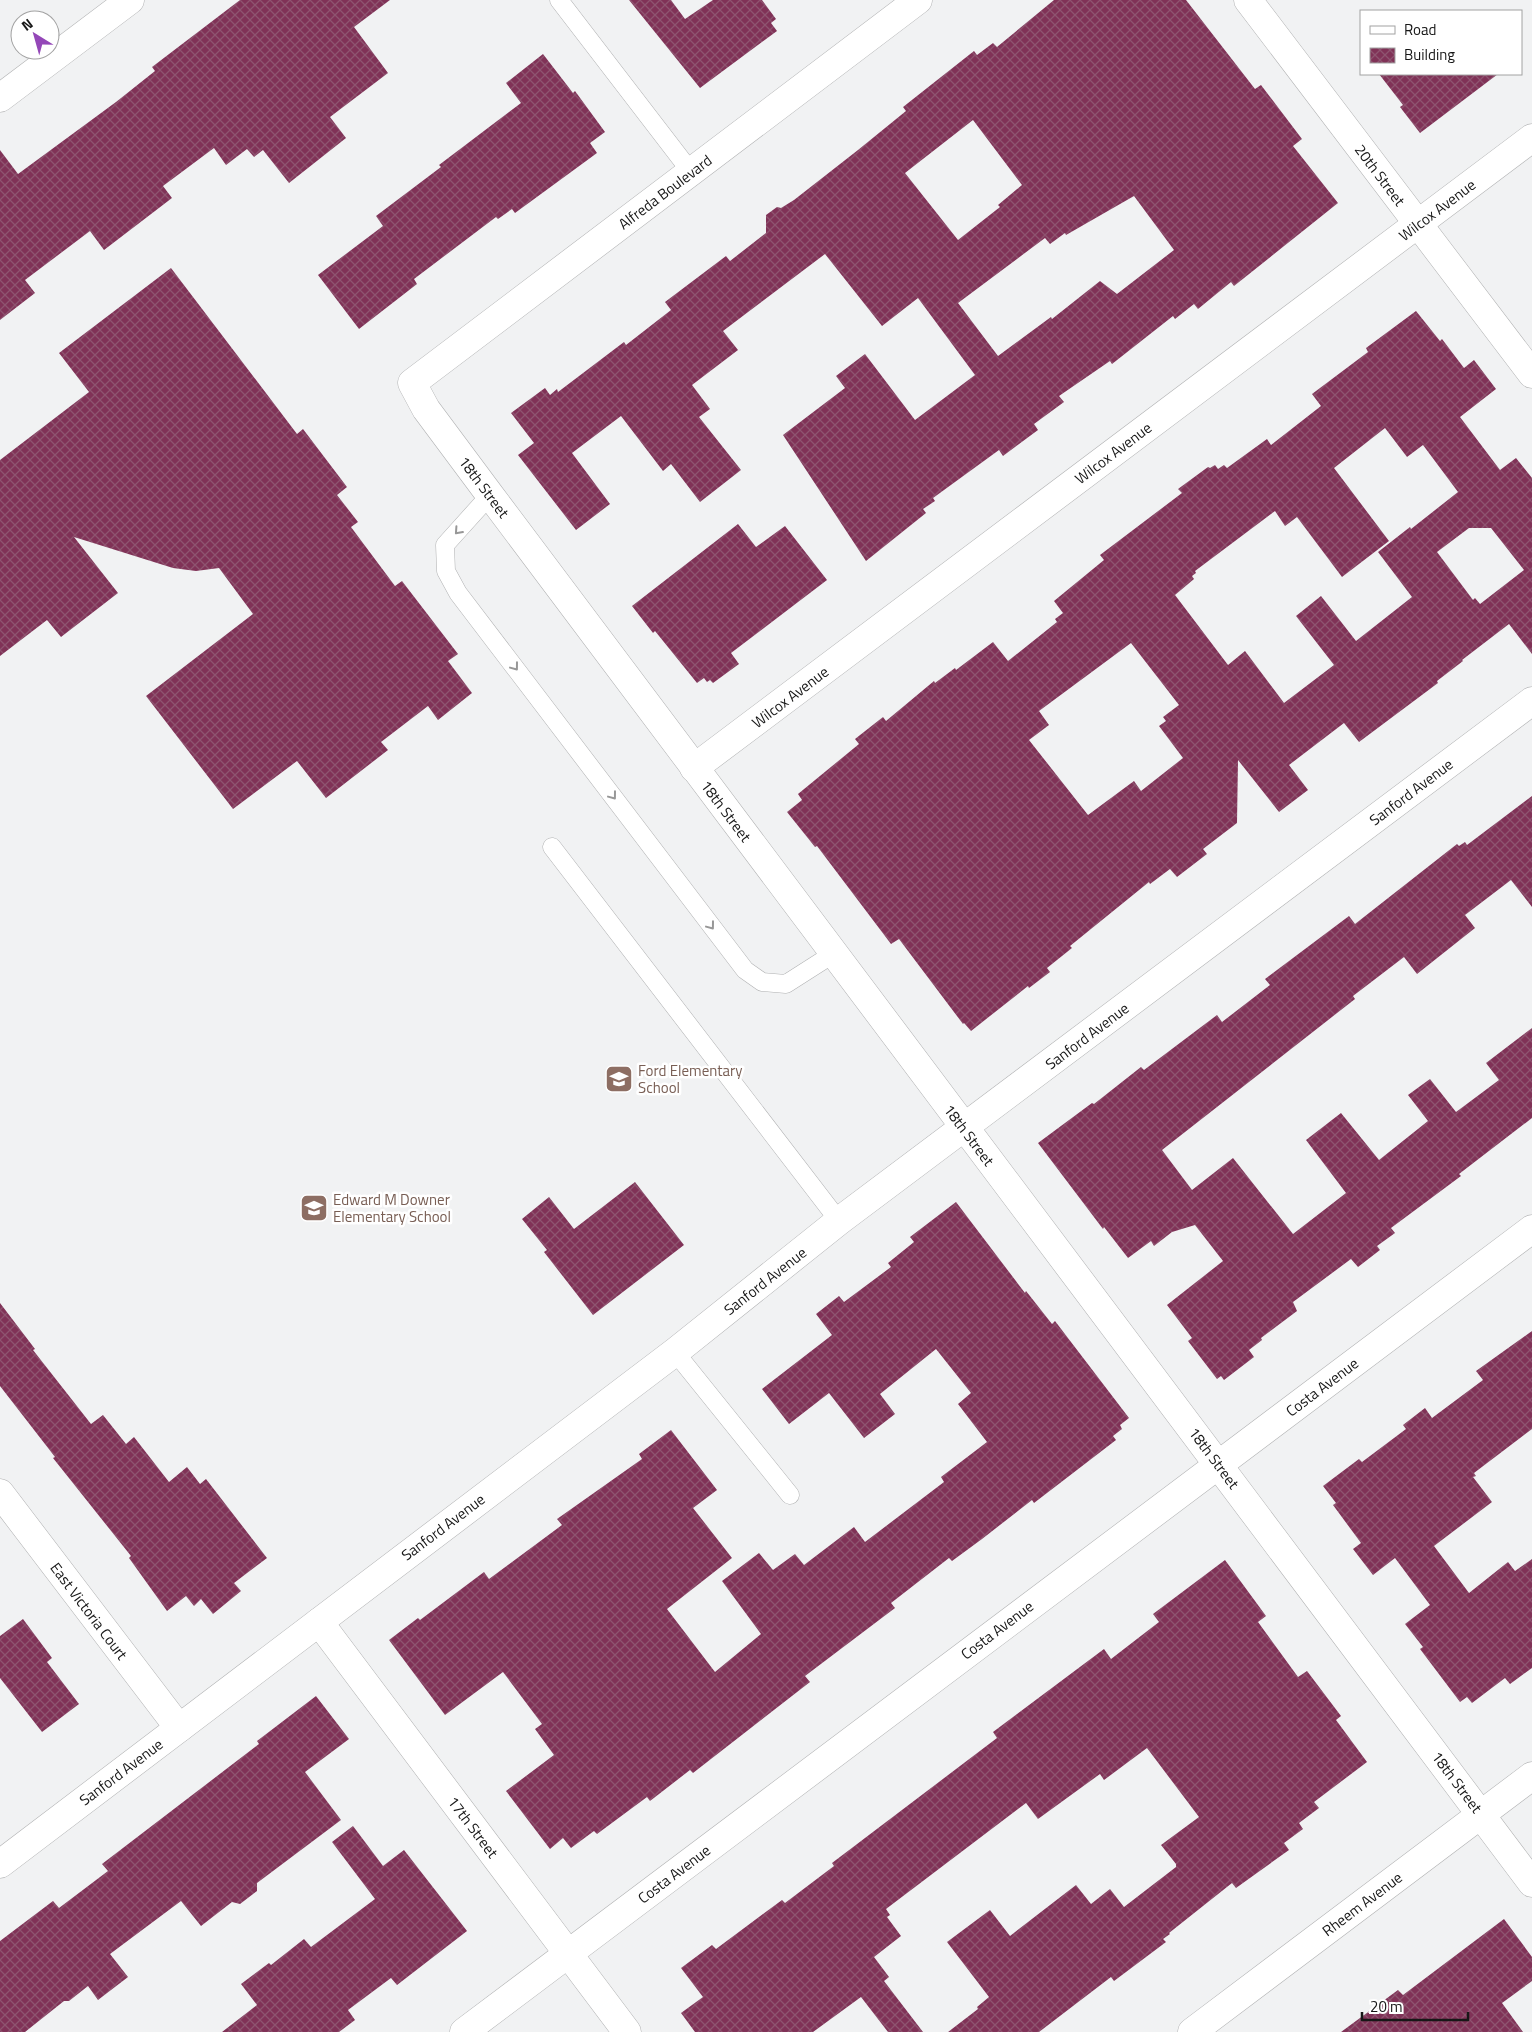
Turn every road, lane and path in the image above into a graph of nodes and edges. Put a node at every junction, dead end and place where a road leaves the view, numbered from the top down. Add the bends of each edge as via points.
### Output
1 (130, 0) edge
2 (559, 0) edge
3 (918, 0) edge
4 (1248, 0) edge
5 (0, 98) edge
6 (1532, 138) edge
7 (691, 172) junction
8 (1417, 224) junction
9 (1532, 374) edge
10 (412, 383) joint
11 (490, 495) junction
12 (1532, 701) edge
13 (694, 768) junction
14 (552, 847) dead end
15 (833, 954) junction
16 (964, 1128) junction
17 (839, 1221) junction
18 (1532, 1229) edge
19 (675, 1352) junction
20 (1219, 1464) junction
21 (0, 1493) edge
22 (790, 1495) dead end
23 (9, 1526) edge
24 (319, 1622) junction
25 (179, 1728) junction
26 (1532, 1776) edge
27 (1480, 1814) junction
28 (0, 1864) edge
29 (1532, 1883) edge
30 (568, 1953) junction
31 (464, 2032) edge
32 (627, 2032) edge
33 (1192, 2032) edge

1 - 5 street
2 - 7 lane
3 - 7 street, Alfreda Boulevard
4 - 8 street, 20th Street
6 - 8 street, Wilcox Avenue
7 - 10 street, Alfreda Boulevard
8 - 9 street, 20th Street
8 - 13 street, Wilcox Avenue
10 - 11 street, 18th Street via 426,409
11 - 13 street, 18th Street
11 -> 15 lane via 445,545 446,571 458,593 745,970 762,982 786,984
12 - 16 street, Sanford Avenue
13 - 15 street, 18th Street
14 - 17 lane
15 - 16 street, 18th Street
16 - 17 street, Sanford Avenue
16 - 20 street, 18th Street
17 - 19 street, Sanford Avenue
18 - 20 street, Costa Avenue
19 - 22 lane
19 - 24 street, Sanford Avenue
20 - 27 street, 18th Street
20 - 30 street, Costa Avenue
21 - 23 street, East Victoria Court
23 - 25 street, East Victoria Court
24 - 25 street, Sanford Avenue
24 - 30 street, 17th Street
25 - 28 street, Sanford Avenue
26 - 27 street, Rheem Avenue
27 - 29 street, 18th Street
27 - 33 street, Rheem Avenue
30 - 31 street, Costa Avenue
30 - 32 street, 17th Street

